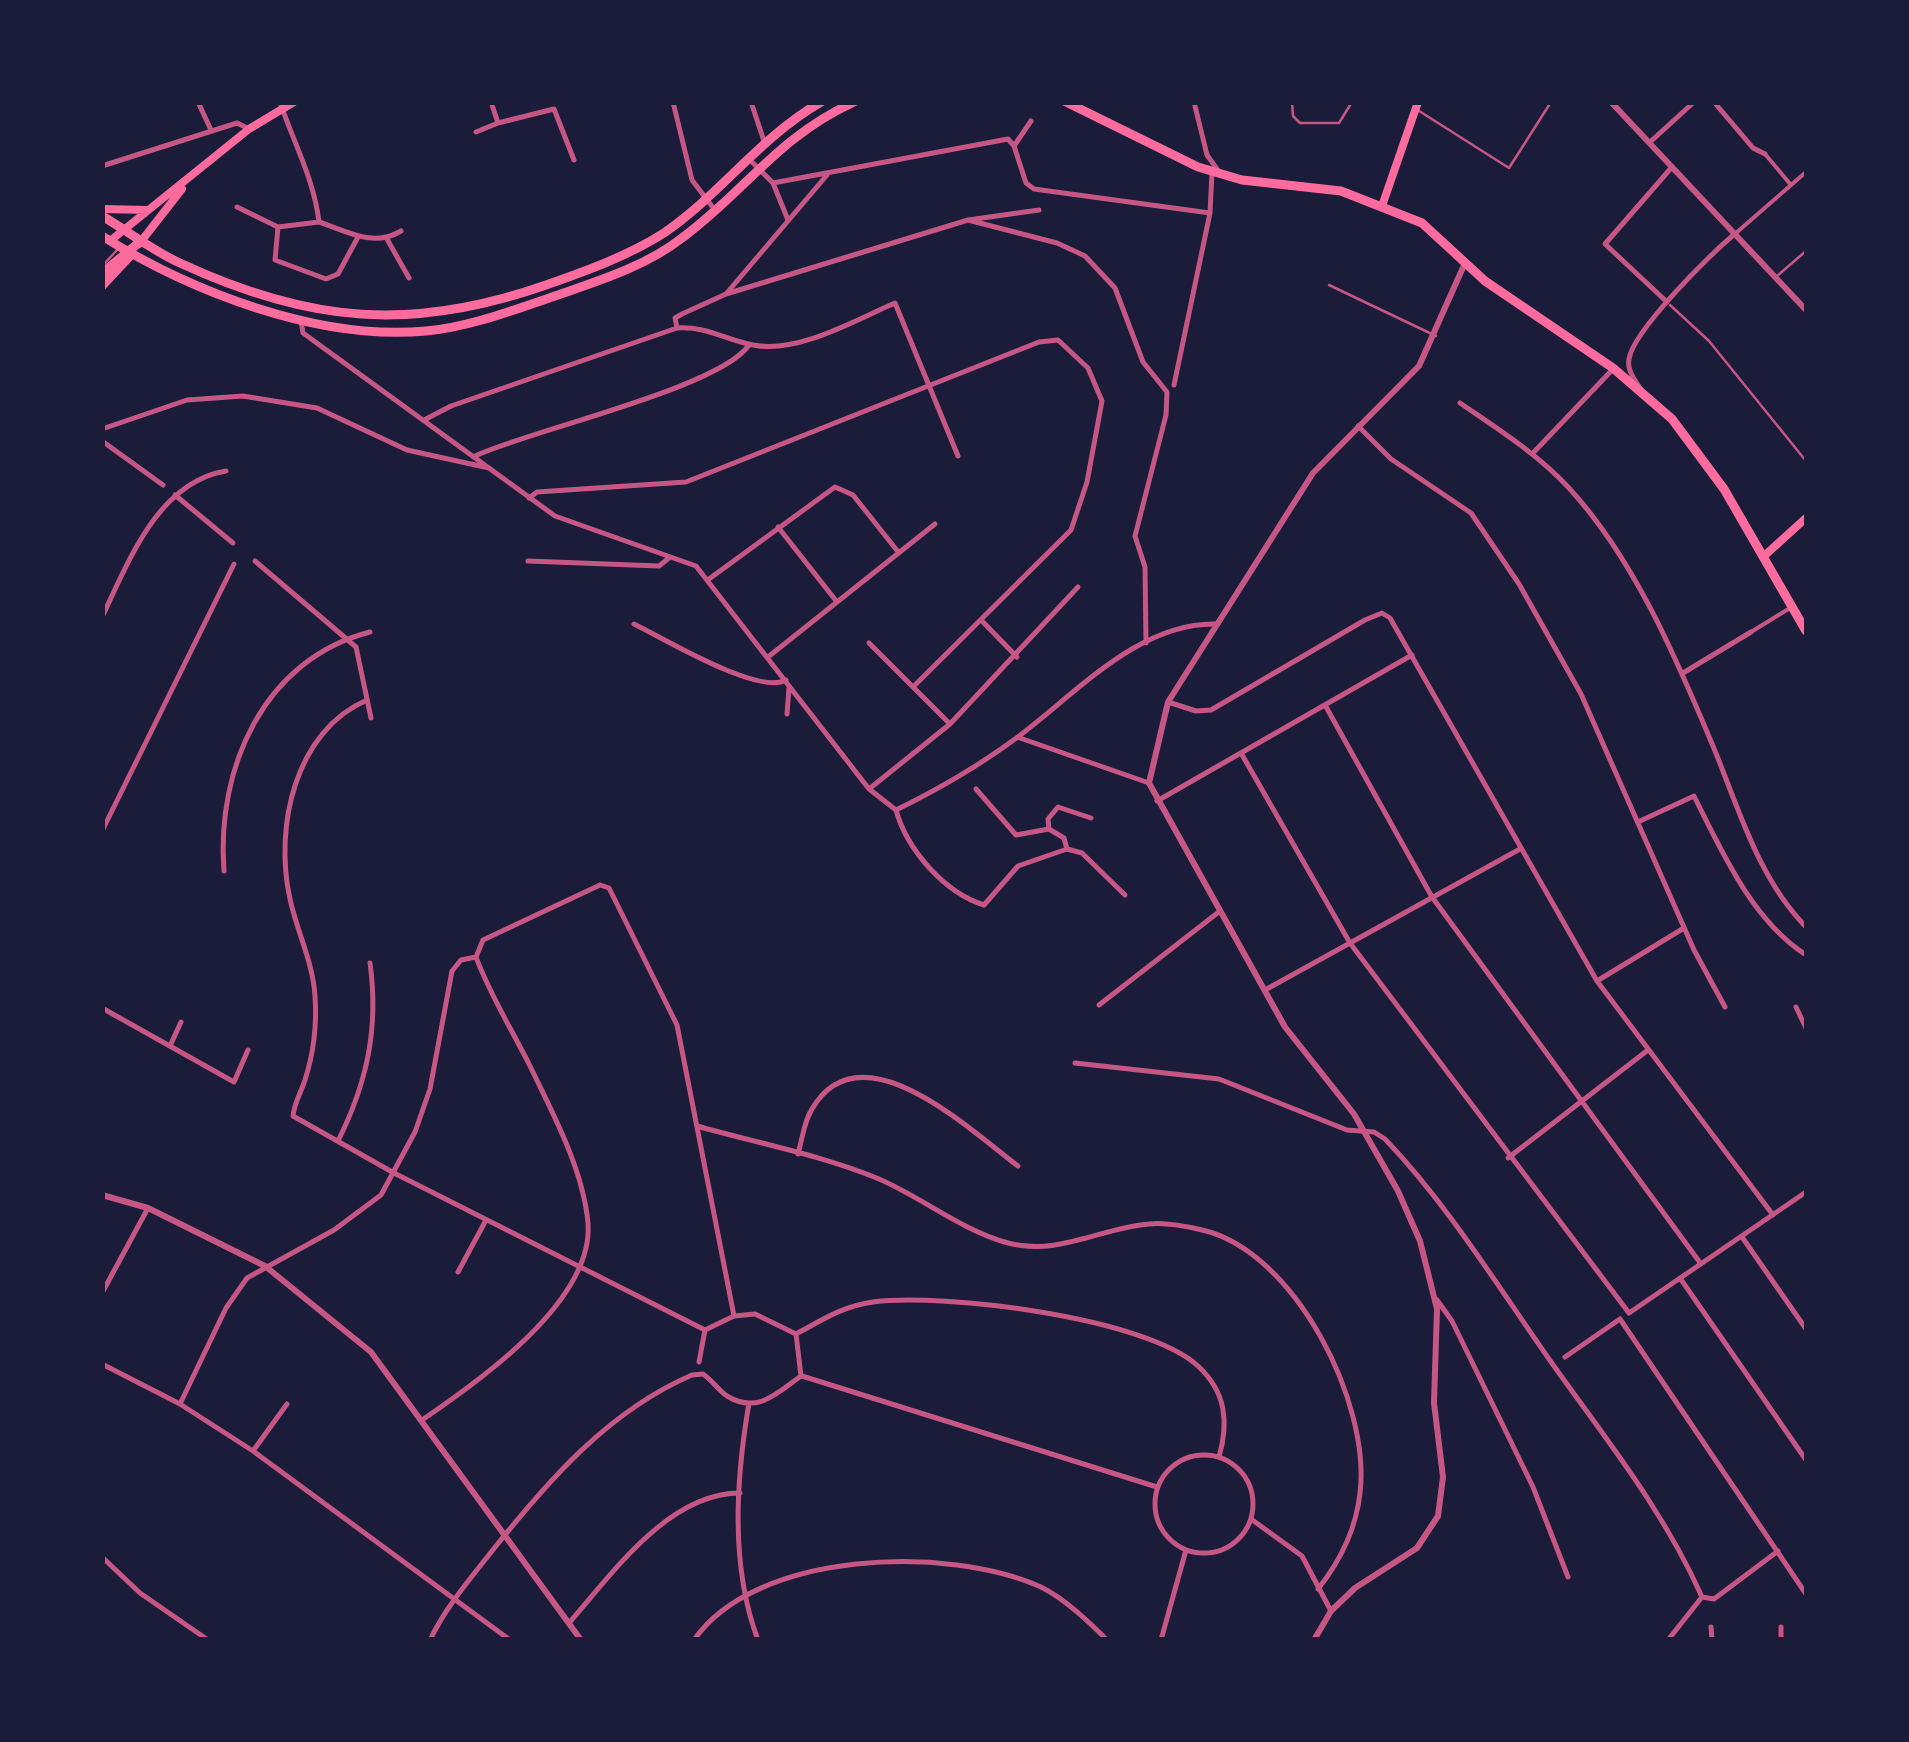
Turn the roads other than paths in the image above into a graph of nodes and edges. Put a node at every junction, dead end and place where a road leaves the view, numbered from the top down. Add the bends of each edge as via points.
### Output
1 (198, 102) edge
2 (294, 102) edge
3 (491, 102) edge
4 (673, 102) edge
5 (752, 102) edge
6 (854, 102) edge
7 (1066, 102) edge
8 (1194, 102) edge
9 (1292, 102) edge
10 (1352, 102) edge
11 (1551, 102) edge
12 (1611, 102) edge
13 (1694, 102) edge
14 (1714, 102) edge
15 (819, 103) edge
16 (281, 106) edge
17 (1417, 106) edge
18 (1031, 120) dead end
19 (498, 123) junction
20 (249, 129) junction
21 (211, 130) junction
22 (476, 132) dead end
23 (764, 141) junction
24 (1649, 143) junction
25 (1014, 146) junction
26 (1765, 154) joint
27 (746, 157) junction
28 (574, 160) dead end
29 (102, 166) edge
30 (758, 166) junction
31 (1672, 167) junction
32 (1212, 172) junction
33 (1806, 172) edge
34 (829, 173) junction
35 (1225, 176) junction
36 (773, 183) junction
37 (184, 185) junction
38 (1790, 185) junction
39 (704, 199) junction
40 (237, 206) dead end
41 (1382, 206) junction
42 (714, 209) junction
43 (148, 210) junction
44 (1039, 210) dead end
45 (102, 212) edge
46 (1210, 213) junction
47 (788, 220) junction
48 (968, 220) junction
49 (319, 222) junction
50 (278, 227) junction
51 (126, 230) junction
52 (401, 231) dead end
53 (1736, 232) junction
54 (358, 237) junction
55 (387, 240) junction
56 (141, 241) junction
57 (118, 246) edge
58 (102, 250) edge
59 (1806, 251) edge
60 (1464, 262) junction
61 (749, 267) junction
62 (102, 269) edge
63 (1776, 277) junction
64 (409, 278) dead end
65 (762, 282) junction
66 (1329, 285) dead end
67 (102, 286) edge
68 (726, 294) junction
69 (1667, 302) junction
70 (1806, 310) edge
71 (301, 320) junction
72 (677, 328) junction
73 (1436, 336) junction
74 (749, 345) junction
75 (1614, 368) junction
76 (1174, 385) dead end
77 (928, 386) junction
78 (1642, 390) junction
79 (1460, 403) dead end
80 (426, 419) junction
81 (1358, 426) junction
82 (102, 429) edge
83 (102, 441) edge
84 (1532, 453) junction
85 (476, 456) junction
86 (958, 456) dead end
87 (1806, 462) edge
88 (492, 468) junction
89 (226, 471) dead end
90 (163, 485) dead end
91 (175, 496) junction
92 (529, 498) junction
93 (1806, 518) edge
94 (936, 524) dead end
95 (778, 528) junction
96 (233, 543) dead end
97 (899, 553) junction
98 (1763, 557) junction
99 (670, 558) junction
100 (254, 561) dead end
101 (528, 562) dead end
102 (234, 564) dead end
103 (709, 579) junction
104 (1078, 588) dead end
105 (837, 602) junction
106 (1792, 607) junction
107 (102, 617) edge
108 (980, 620) junction
109 (634, 624) dead end
110 (1218, 624) junction
111 (1806, 631) edge
112 (370, 632) dead end
113 (1751, 632) joint
114 (348, 638) junction
115 (1146, 642) junction
116 (870, 644) dead end
117 (768, 656) junction
118 (1412, 656) junction
119 (1018, 657) junction
120 (1682, 673) junction
121 (788, 683) junction
122 (913, 687) junction
123 (367, 700) junction
124 (1168, 702) junction
125 (1325, 706) junction
126 (787, 714) dead end
127 (371, 718) dead end
128 (950, 724) junction
129 (1018, 738) junction
130 (1241, 754) junction
131 (1149, 783) junction
132 (868, 789) junction
133 (976, 789) dead end
134 (1157, 801) junction
135 (896, 810) junction
136 (1091, 818) dead end
137 (1640, 821) junction
138 (1049, 829) junction
139 (102, 830) edge
140 (1521, 848) junction
141 (1067, 849) junction
142 (224, 871) dead end
143 (1125, 895) dead end
144 (1432, 897) junction
145 (1220, 911) junction
146 (1806, 927) edge
147 (1684, 928) junction
148 (1350, 944) junction
149 (1806, 955) edge
150 (476, 957) junction
151 (370, 964) dead end
152 (1598, 981) junction
153 (1265, 990) junction
154 (1099, 1005) dead end
155 (1724, 1007) dead end
156 (102, 1008) edge
157 (1796, 1008) dead end
158 (181, 1022) dead end
159 (1806, 1028) edge
160 (170, 1046) junction
161 (248, 1050) dead end
162 (1648, 1050) junction
163 (1075, 1062) dead end
164 (1579, 1103) junction
165 (697, 1126) junction
166 (1364, 1134) junction
167 (338, 1141) junction
168 (798, 1154) junction
169 (1508, 1158) junction
170 (1018, 1166) dead end
171 (394, 1173) junction
172 (1805, 1195) edge
173 (102, 1196) edge
174 (148, 1208) junction
175 (1772, 1215) junction
176 (486, 1220) junction
177 (1742, 1236) junction
178 (1702, 1264) junction
179 (265, 1266) junction
180 (579, 1267) junction
181 (458, 1272) dead end
182 (1680, 1278) junction
183 (102, 1292) edge
184 (1434, 1297) junction
185 (1629, 1313) junction
186 (734, 1316) junction
187 (1620, 1319) junction
188 (1806, 1329) edge
189 (705, 1330) junction
190 (796, 1334) junction
191 (1565, 1356) dead end
192 (699, 1362) dead end
193 (102, 1364) edge
194 (801, 1376) junction
195 (749, 1403) junction
196 (180, 1404) junction
197 (286, 1404) dead end
198 (422, 1420) junction
199 (253, 1451) junction
200 (1219, 1456) junction
201 (1806, 1460) edge
202 (1157, 1487) junction
203 (740, 1494) junction
204 (1251, 1519) junction
205 (505, 1534) junction
206 (1186, 1550) junction
207 (1778, 1551) junction
208 (102, 1557) edge
209 (1568, 1577) dead end
210 (1318, 1589) junction
211 (1806, 1594) edge
212 (456, 1597) junction
213 (744, 1598) junction
214 (1704, 1599) junction
215 (1331, 1611) junction
216 (569, 1623) junction
217 (1711, 1627) dead end
218 (1781, 1627) dead end
219 (208, 1640) edge
220 (430, 1640) edge
221 (510, 1640) edge
222 (581, 1640) edge
223 (694, 1640) edge
224 (758, 1640) edge
225 (1108, 1640) edge
226 (1161, 1640) edge
227 (1314, 1640) edge
228 (1668, 1640) edge
229 (1712, 1640) edge
230 (1781, 1640) edge

1 - 21 street
2 - 16 main road
3 - 19 street
4 - 39 street via 692,180
5 - 23 street
6 - 30 main road via 819,118
7 - 32 main road
8 - 35 street via 1208,155
9 - 10 lane via 1300,123 1339,123
11 - 17 lane via 1508,168
12 - 24 street
13 - 24 street
14 - 26 street
15 - 23 main road
16 - 20 main road
16 - 49 street via 314,183
17 - 41 main road
18 - 25 street
19 - 22 street
19 - 28 street via 554,110
20 - 21 street via 236,123
20 - 37 main road
21 - 29 street
23 - 27 main road
24 - 31 street
25 - 34 street via 1008,140
25 - 46 street via 1034,189
26 - 38 street
27 - 30 street
27 - 39 main road
30 - 36 street
30 - 42 main road
31 - 53 street
31 - 69 street via 1605,244
32 - 35 main road
32 - 46 street
33 - 38 street
34 - 36 street
34 - 47 street
35 - 41 main road via 1328,188
36 - 47 street
37 - 43 main road
37 - 56 main road
38 - 53 street
39 - 42 street
39 - 56 main road via 664,233 583,272 506,299 424,316 320,310 211,276
40 - 50 street
41 - 60 main road via 1422,224
42 - 71 main road via 654,256 510,311 427,331
43 - 45 main road
43 - 51 main road
44 - 48 street
45 - 51 main road
46 - 76 street
47 - 61 street
48 - 65 street
48 - 115 street via 1085,256 1121,299 1140,356 1167,392 1135,536 1145,567
49 - 50 street
49 - 54 street
50 - 54 street via 275,260 326,280 338,274
51 - 56 main road
51 - 57 main road
52 - 55 street
53 - 63 street
53 - 69 street
54 - 55 street
55 - 64 street
56 - 57 main road
57 - 58 main road
57 - 62 main road
57 - 67 main road
57 - 71 main road via 206,291
59 - 63 lane
60 - 73 street
60 - 75 main road
61 - 65 street
61 - 68 street
63 - 70 street
65 - 68 street
66 - 73 lane
68 - 72 street via 676,318
69 - 78 street via 1628,362
69 - 87 lane via 1709,341
71 - 80 street via 303,334
72 - 74 street via 719,332
72 - 80 street
73 - 81 street via 1419,366
74 - 77 street via 834,329 895,303
74 - 85 street via 680,386
75 - 78 main road
75 - 84 street
77 - 86 street
77 - 92 street via 686,482 537,492
77 - 108 street via 1048,339 1058,340 1088,368 1102,401 1071,530
78 - 98 main road via 1706,461
79 - 84 street
80 - 85 street
81 - 110 street via 1300,491
81 - 137 street via 1471,513 1488,536 1581,694
82 - 88 street via 187,400 243,396 317,408 407,450
83 - 90 street
84 - 120 street via 1570,490 1618,557
85 - 88 street
88 - 92 street
89 - 91 street via 190,482
91 - 96 street
91 - 107 street via 136,546
92 - 99 street via 580,528
93 - 98 main road
94 - 97 street
95 - 97 street via 835,487 852,495
95 - 103 street
95 - 105 street
97 - 105 street
98 - 106 main road
99 - 101 street via 658,566
99 - 103 street via 696,566
100 - 114 street
102 - 139 street
103 - 117 street
104 - 119 street
105 - 117 street
106 - 111 main road
106 - 113 street
108 - 119 street
108 - 122 street
109 - 121 street via 756,681
110 - 115 street
110 - 124 street
112 - 114 street
113 - 120 street
114 - 123 street via 356,647
114 - 142 street via 294,671 258,712 233,778
115 - 129 street
116 - 122 street
117 - 121 street
118 - 124 street via 1382,613 1211,710
118 - 125 street
118 - 140 street
119 - 128 street
120 - 146 street via 1761,864
121 - 126 street
121 - 132 street
122 - 128 street
123 - 127 street
123 - 167 street via 347,708 322,732 301,770 287,827 285,875 312,973 316,1016 310,1062 292,1113
124 - 131 street
125 - 130 street
125 - 144 street
128 - 132 street
129 - 131 street
129 - 135 street
130 - 134 street
130 - 148 street
131 - 134 street
132 - 135 street
133 - 138 street via 1016,835
134 - 145 street
135 - 141 street via 902,832 957,897 984,906 1018,866
136 - 138 street via 1058,807
137 - 147 street
137 - 149 street via 1694,796 1756,906
138 - 141 street via 1064,838
140 - 144 street
140 - 152 street
141 - 143 street via 1082,853
144 - 148 street
144 - 164 street
145 - 153 street
145 - 154 street
147 - 152 street
147 - 155 street
148 - 153 street
148 - 169 street
150 - 165 street via 483,940 600,885 609,888 674,1014
150 - 171 street via 452,971 430,1089
150 - 180 street via 577,1174 588,1223
151 - 167 street via 370,1057
152 - 162 street
153 - 166 street
156 - 160 street
157 - 159 street
158 - 160 street
160 - 161 street via 234,1082
162 - 164 street
162 - 175 street
163 - 166 street via 1219,1079
164 - 169 street
164 - 178 street
165 - 168 street
165 - 186 street
166 - 184 street via 1420,1241
166 - 214 street via 1386,1138 1450,1218 1632,1473
167 - 171 street
168 - 170 street via 811,1110 831,1086 857,1078 918,1092
168 - 210 street via 884,1181 1012,1244 1052,1247 1152,1223 1206,1231 1266,1266 1318,1334 1357,1437 1356,1517 1346,1548
169 - 185 street
171 - 176 street
171 - 179 street via 359,1214
172 - 175 street
173 - 174 street
174 - 179 street
174 - 183 street
175 - 177 street
176 - 180 street
176 - 181 street
177 - 178 street
177 - 188 street
178 - 182 street
179 - 196 street via 247,1278 226,1308
179 - 198 street via 371,1352
180 - 189 street
180 - 198 street via 520,1348
182 - 185 street
182 - 201 street
184 - 209 street via 1533,1486
184 - 215 street via 1434,1404 1443,1477 1438,1516 1417,1548
185 - 187 street
186 - 189 street
186 - 190 street via 764,1316
187 - 191 street
187 - 207 street
189 - 192 street
190 - 194 street
190 - 200 street via 844,1308 904,1300 1006,1307 1110,1328 1174,1351 1213,1383 1226,1415
193 - 196 street
194 - 195 street via 777,1396
194 - 202 street
195 - 203 street
195 - 205 street via 729,1397 702,1374 668,1386 579,1452
196 - 199 street
197 - 199 street
198 - 205 street
199 - 212 street
200 - 202 street via 1177,1462
200 - 204 street via 1249,1484
202 - 206 street via 1159,1524
203 - 213 street
203 - 216 street via 712,1497 641,1543
204 - 206 street via 1223,1550
204 - 210 street via 1302,1556
205 - 212 street
205 - 216 street
206 - 226 street
207 - 211 street
207 - 214 street
208 - 219 street
210 - 215 street
212 - 220 street
212 - 221 street
213 - 223 street via 712,1618
213 - 224 street
213 - 225 street via 820,1571 873,1562 934,1563 1040,1587
214 - 228 street
215 - 227 street
216 - 222 street
217 - 229 street
218 - 230 street

